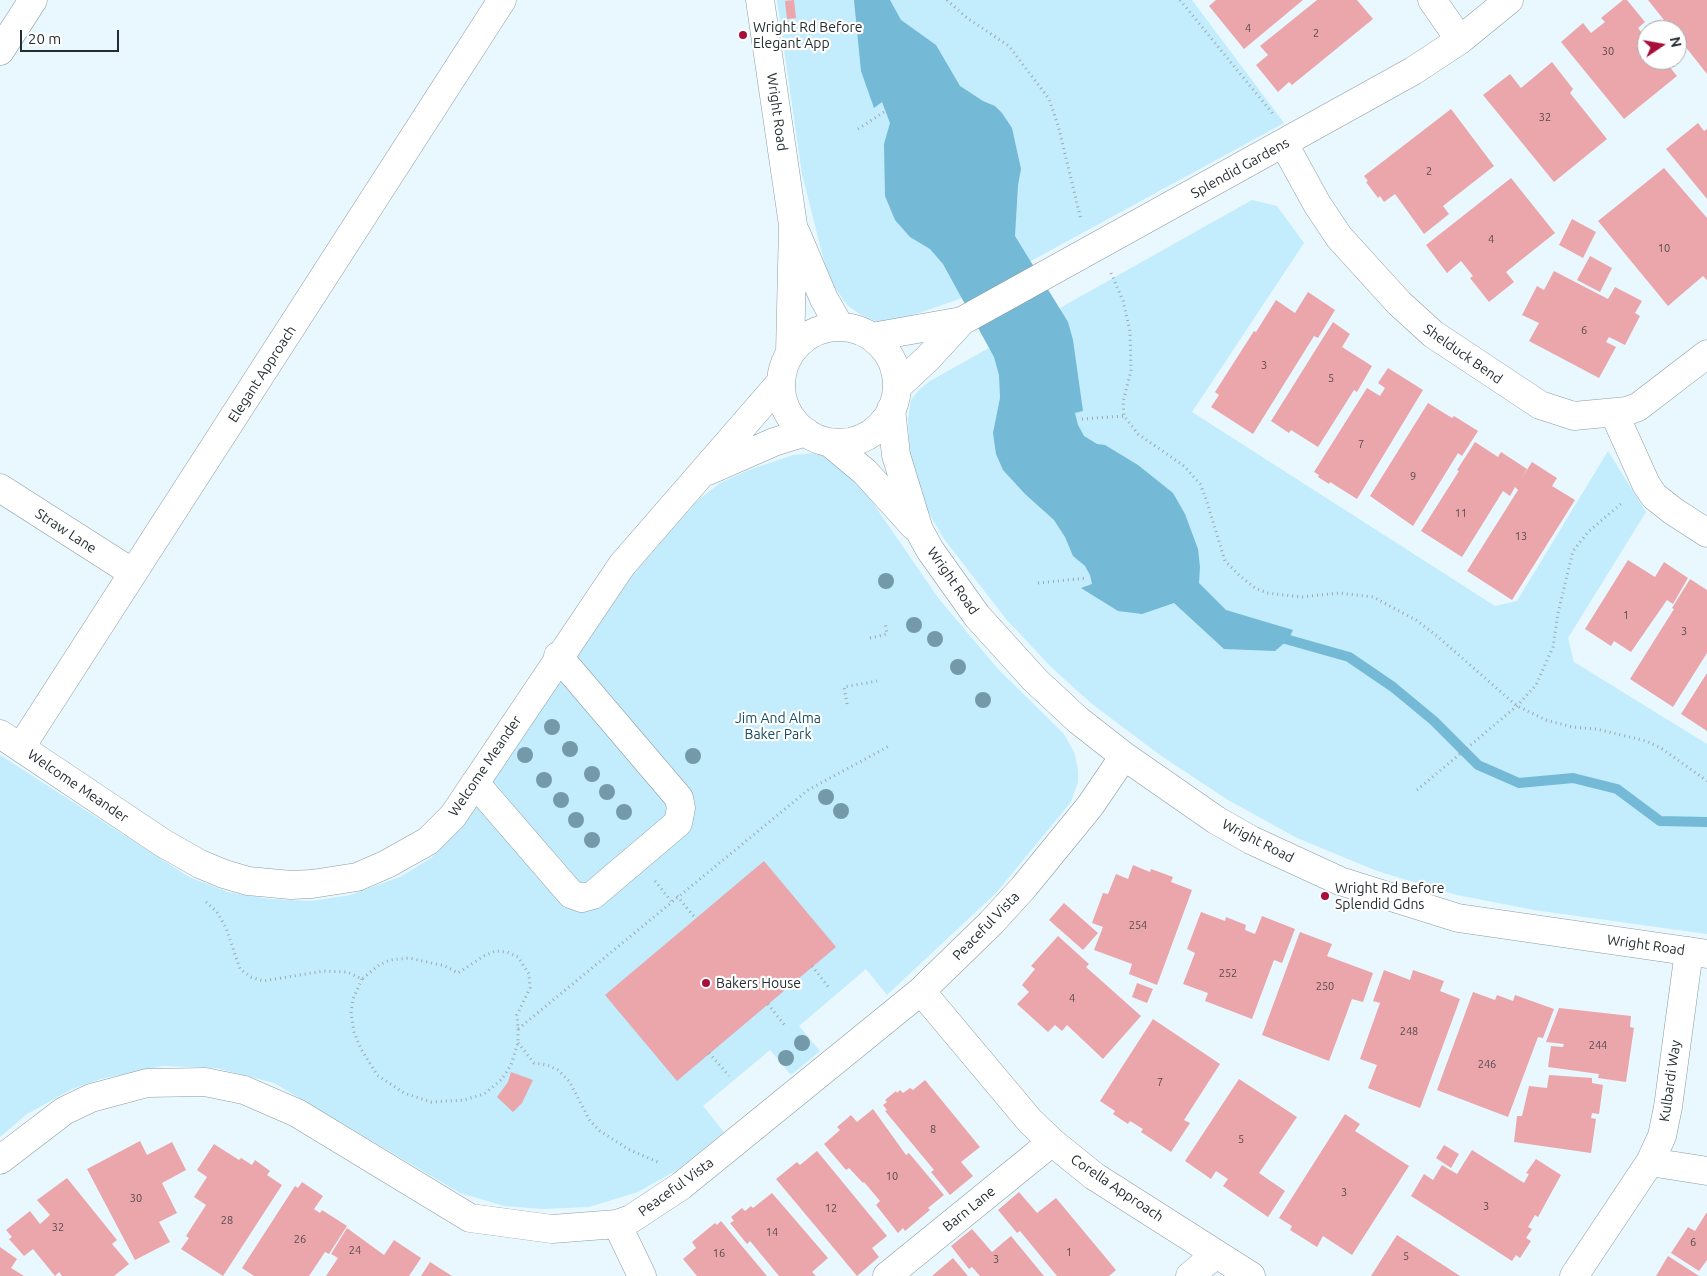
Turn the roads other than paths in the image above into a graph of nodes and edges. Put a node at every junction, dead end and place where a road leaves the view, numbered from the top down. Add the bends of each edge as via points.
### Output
1 (33, 0) edge
2 (502, 0) edge
3 (760, 0) edge
4 (1432, 0) edge
5 (1509, 0) edge
6 (1460, 40) junction
7 (0, 51) edge
8 (1284, 144) junction
9 (793, 225) junction
10 (962, 320) junction
11 (840, 327) junction
12 (872, 337) junction
13 (790, 353) junction
14 (1707, 354) edge
15 (781, 382) junction
16 (894, 398) junction
17 (1614, 414) junction
18 (817, 437) junction
19 (702, 474) junction
20 (0, 488) edge
21 (919, 530) junction
22 (1707, 533) edge
23 (133, 573) junction
24 (558, 656) junction
25 (10, 740) edge
26 (1124, 756) junction
27 (475, 783) junction
28 (1698, 952) edge
29 (921, 991) junction
30 (1052, 1142) junction
31 (0, 1160) edge
32 (1650, 1162) junction
33 (1707, 1171) edge
34 (618, 1224) junction
35 (1216, 1254) junction
36 (642, 1276) edge
37 (887, 1276) edge
38 (1190, 1276) edge
39 (1251, 1276) edge
40 (1574, 1276) edge

1 - 7 street
2 - 23 street, Elegant Approach
3 - 9 street, Wright Road
4 - 6 street
5 - 6 street, Splendid Gardens
6 - 8 street, Splendid Gardens via 1413,71
8 - 10 street, Splendid Gardens
8 - 17 street, Shelduck Bend via 1316,204 1339,237 1432,334 1540,405 1574,416
9 - 11 street, Wright Road via 824,299
9 - 13 street, Wright Road
10 - 12 street, Splendid Gardens
10 - 16 street, Splendid Gardens
11 - 12 street
11 - 13 street via 821,330 804,338
12 - 16 street via 886,350 894,368
13 - 15 street
14 - 17 street, Shelduck Bend via 1638,406
15 - 18 street via 784,401 792,419
15 - 19 street, Welcome Meander
16 - 18 street via 878,428 863,438 846,443
16 - 21 street, Wright Road via 896,455
17 - 22 street via 1654,496
18 - 19 street, Welcome Meander via 774,442
18 - 21 street, Wright Road via 865,472
19 - 24 street, Welcome Meander via 622,565
20 - 23 street, Straw Lane
21 - 26 street, Wright Road via 977,616 1034,680
23 - 25 street, Elegant Approach
24 - 27 street, Welcome Meander
24 - 27 street via 679,798 678,823 593,896 582,898 571,894
25 - 27 street, Welcome Meander via 163,843 200,864 248,881 291,885 357,877 410,853 428,841 453,816
26 - 28 street, Wright Road via 1216,820 1340,881 1458,918
26 - 29 street, Peaceful Vista via 1090,806 1023,888 991,924
28 - 32 street, Kulbardi Way via 1662,1136
29 - 30 street, Corella Approach via 1030,1121
29 - 34 street, Peaceful Vista via 681,1186 642,1214
30 - 35 street, Corella Approach via 1094,1176
30 - 37 street, Barn Lane
31 - 34 street, Peaceful Vista via 64,1110 91,1098 147,1083 205,1082 244,1090 297,1113 470,1218 552,1229
32 - 33 street
32 - 40 street, Kulbardi Way
34 - 36 street
35 - 38 street
35 - 39 street, Corella Approach

